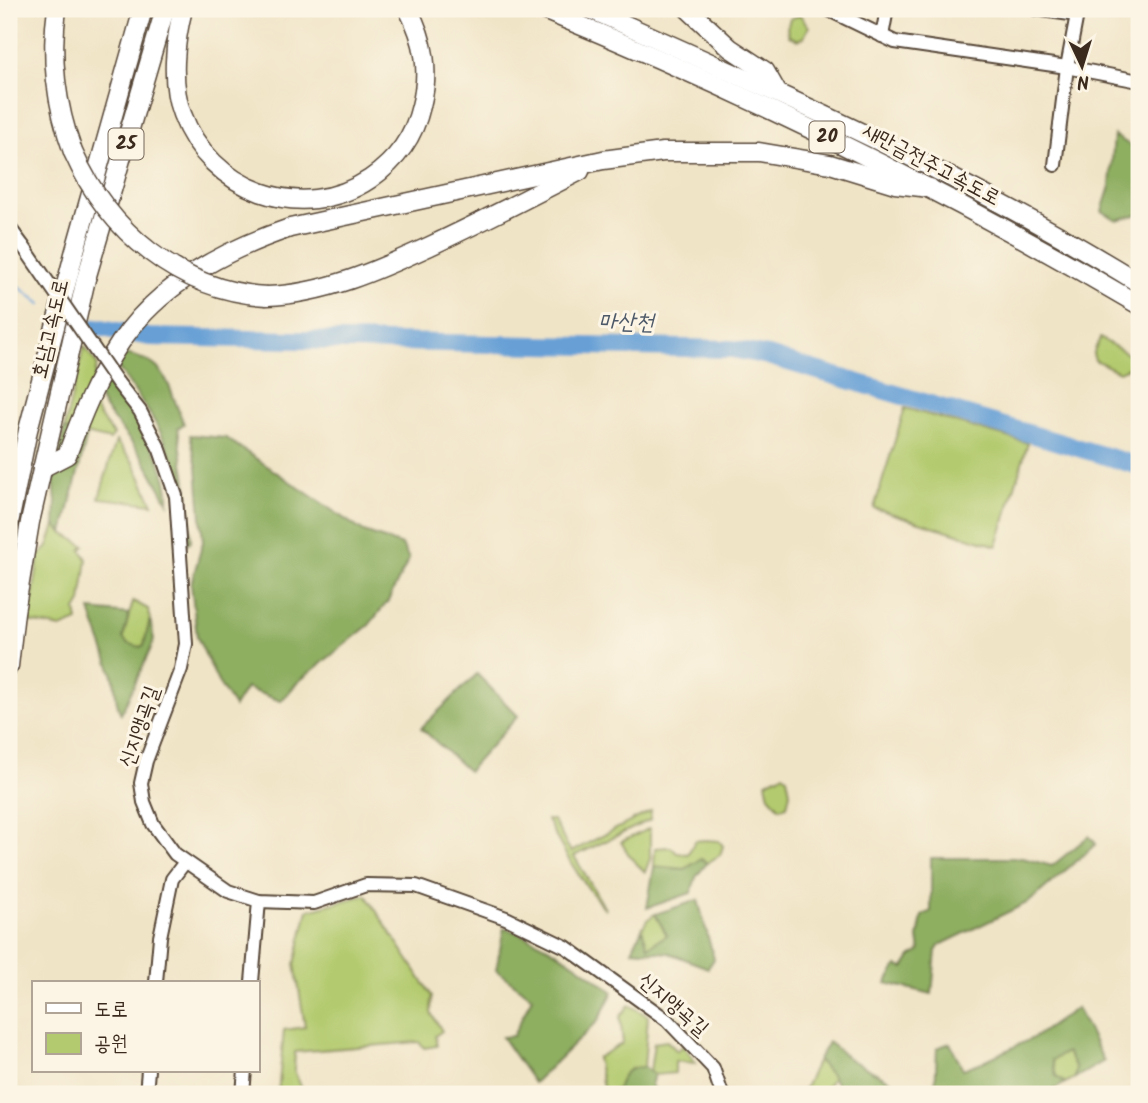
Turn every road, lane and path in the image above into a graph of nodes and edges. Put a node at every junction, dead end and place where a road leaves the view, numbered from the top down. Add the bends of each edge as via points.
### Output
1 (57, 9) edge
2 (134, 9) edge
3 (143, 9) edge
4 (408, 9) edge
5 (541, 9) edge
6 (590, 9) edge
7 (688, 9) edge
8 (827, 9) edge
9 (887, 9) edge
10 (1035, 9) edge
11 (176, 12) edge
12 (1077, 12) edge
13 (882, 36) junction
14 (1067, 67) junction
15 (1139, 81) edge
16 (777, 92) junction
17 (118, 98) junction
18 (603, 160) junction
19 (1055, 165) dead end
20 (930, 188) junction
21 (9, 226) edge
22 (1139, 283) edge
23 (1139, 305) edge
24 (42, 467) junction
25 (9, 523) edge
26 (9, 666) edge
27 (186, 862) junction
28 (259, 901) junction
29 (156, 981) edge
30 (252, 981) edge
31 (148, 1072) edge
32 (245, 1072) edge
33 (146, 1094) edge
34 (243, 1094) edge
35 (722, 1094) edge

1 - 18 highway, bridge via 56,84 73,152 87,178 127,230 161,260 228,292 267,296 302,292 384,267
2 - 17 highway
3 - 17 highway, 호남고속도로 / 25
4 - 11 highway via 420,32 426,76 419,116 403,148 363,184 343,193 295,200 251,190 223,172 200,149 181,113 176,92
5 - 20 highway, 새만금전주고속도로 / 20 via 739,94
6 - 16 highway, 새만금전주고속도로 / 20
7 - 16 highway via 730,48 765,71
8 - 13 street
9 - 13 street
10 - 12 street
11 - 24 highway, 호남고속도로 / 25 via 128,138 86,279
12 - 14 street
13 - 14 street via 895,42
14 - 15 street
14 - 19 street
16 - 22 highway, 새만금전주고속도로 / 20 via 914,158
17 - 25 highway, 호남고속도로 / 25 via 28,430
18 - 20 highway via 663,152 759,152
18 - 24 highway via 290,228 212,260 150,308 120,342 67,455
20 - 23 highway, 새만금전주고속도로 / 20
21 - 27 street, 신지앵곡길, bridge via 140,411 176,496 186,644 141,783 153,824
24 - 26 highway, 호남고속도로 / 25
27 - 28 street, 신지앵곡길 via 228,891
27 - 29 street via 172,879
28 - 30 street
28 - 35 street, 신지앵곡길 via 314,903 366,885 416,886 506,918 566,947 667,1020 713,1068
31 - 33 street
32 - 34 street

